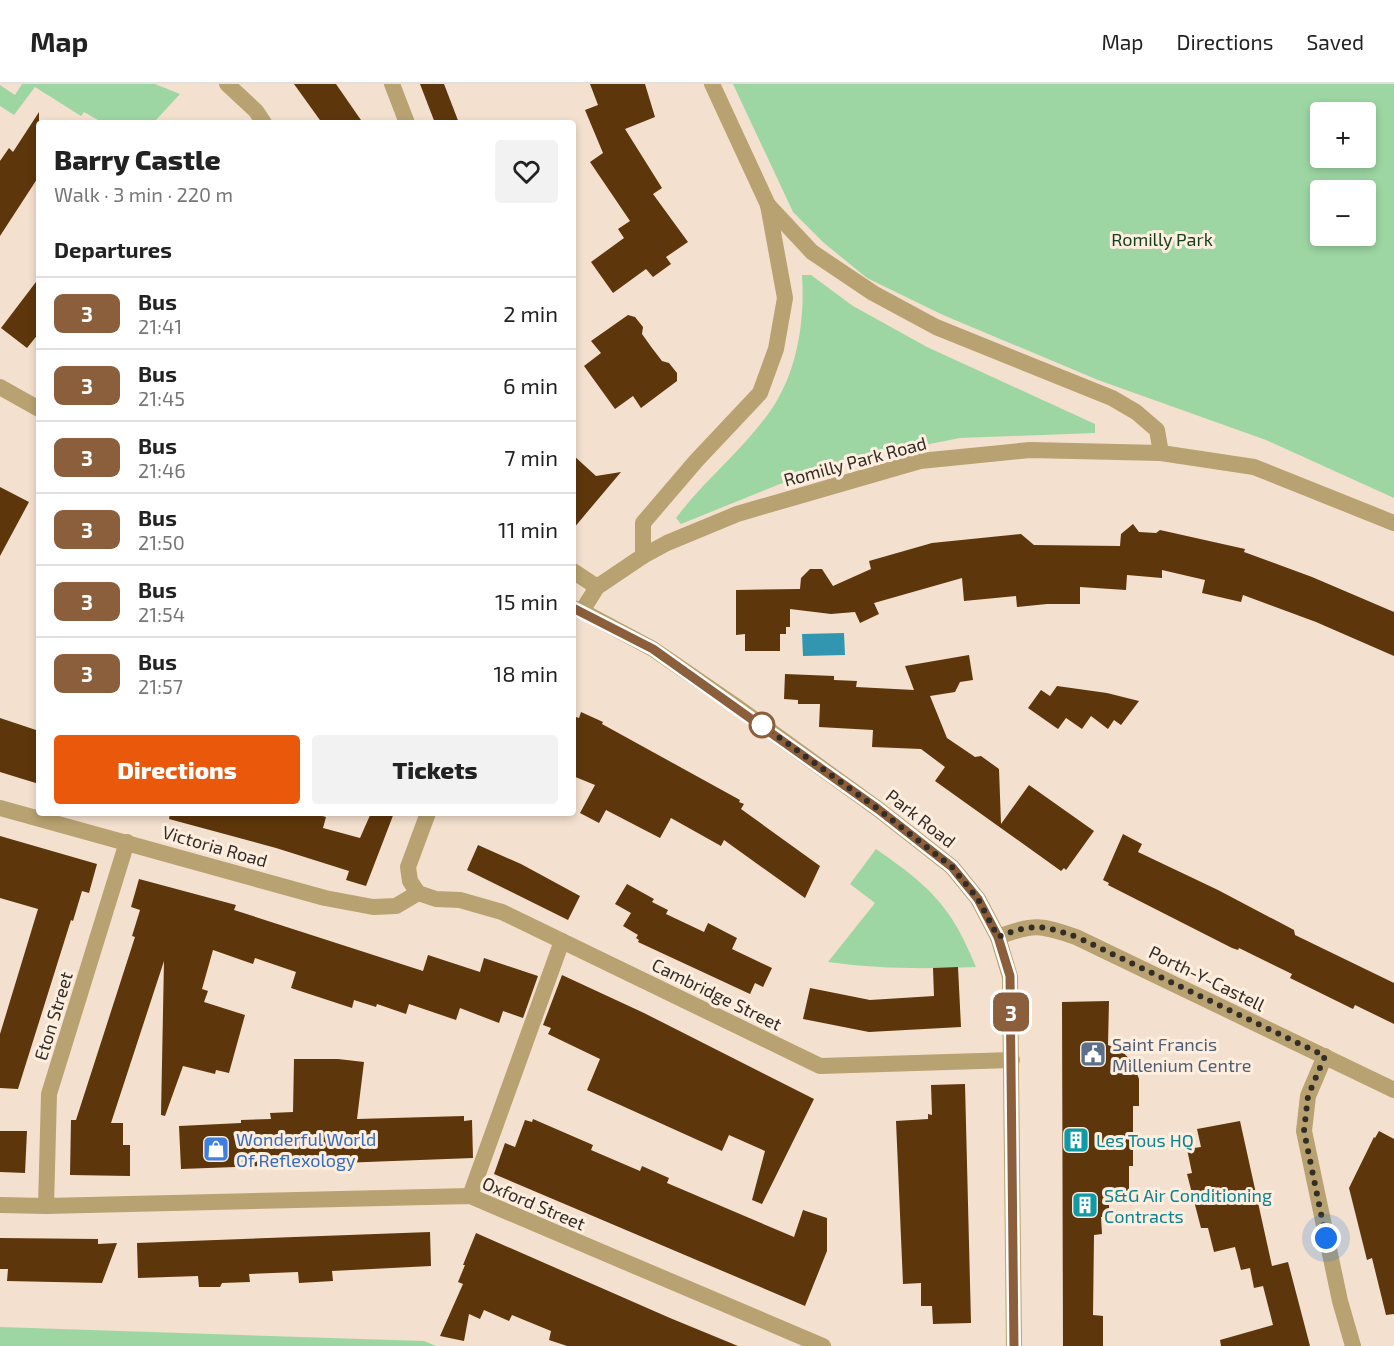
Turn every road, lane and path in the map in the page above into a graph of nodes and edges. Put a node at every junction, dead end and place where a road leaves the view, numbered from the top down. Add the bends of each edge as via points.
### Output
1 (227, 84) edge
2 (392, 84) edge
3 (712, 84) edge
4 (262, 120) edge
5 (406, 120) edge
6 (768, 205) junction
7 (0, 387) edge
8 (36, 407) edge
9 (1161, 453) junction
10 (1394, 524) edge
11 (643, 556) junction
12 (576, 573) edge
13 (597, 587) junction
14 (578, 610) edge
15 (0, 808) edge
16 (427, 816) edge
17 (127, 842) junction
18 (418, 893) junction
19 (998, 937) junction
20 (562, 941) junction
21 (1325, 1056) junction
22 (1012, 1060) junction
23 (1394, 1090) edge
24 (470, 1196) junction
25 (0, 1205) edge
26 (46, 1206) junction
27 (1014, 1339) edge
28 (823, 1346) edge
29 (999, 1346) edge
30 (1353, 1346) edge

1 - 4 street
2 - 5 street
3 - 6 street
6 - 9 street via 812,252 873,293 936,327 1112,398 1137,412 1157,430
6 - 11 street via 785,298 776,349 760,393 643,523
7 - 8 street
9 - 10 street, Romilly Park Road via 1254,467
9 - 11 street, Romilly Park Road via 1030,450 920,461 737,514
11 - 13 street, Romilly Park Road
12 - 13 street
13 - 14 street, Romilly Park Road
14 - 19 street, Park Road via 653,649 878,809 952,867 978,899
15 - 17 street, Victoria Road
16 - 18 street via 408,867 410,881
17 - 18 street, Victoria Road via 325,898 373,907 396,906
17 - 26 street, Eton Street via 49,1094
18 - 20 street, Cambridge Street via 502,912
19 - 21 street, Porth-Y-Castell via 1020,928 1043,926 1077,937
19 - 22 street, Park Road via 1010,976
20 - 22 street, Cambridge Street via 820,1066
20 - 24 street
21 - 23 street, Porth-Y-Castell
21 - 30 street via 1308,1096 1304,1131
22 - 27 street, Park Road
24 - 26 street, Oxford Street
24 - 28 street, Oxford Street
25 - 26 street, Oxford Street
27 - 29 street

